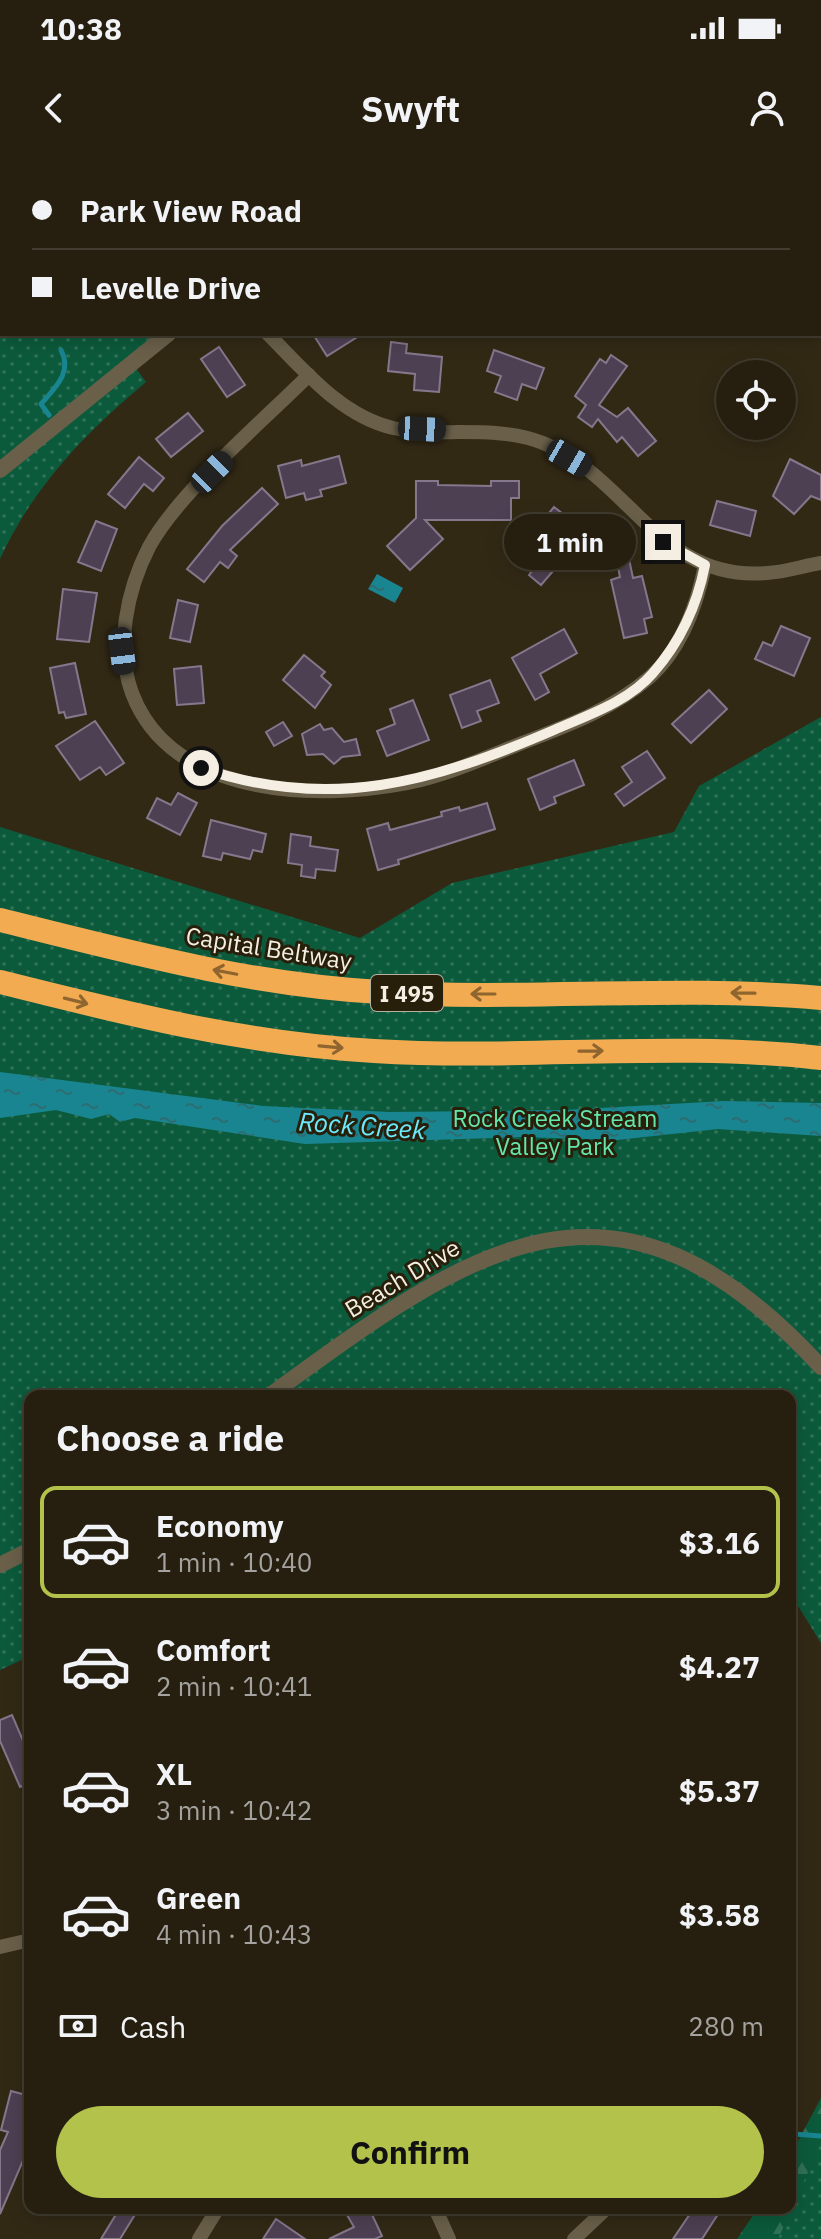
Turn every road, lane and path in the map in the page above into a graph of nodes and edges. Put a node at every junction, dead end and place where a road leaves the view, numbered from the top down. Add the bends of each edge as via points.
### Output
1 (166, 336) edge
2 (270, 336) edge
3 (309, 375) junction
4 (0, 470) edge
5 (821, 563) edge
6 (705, 565) junction
7 (0, 920) edge
8 (0, 982) edge
9 (821, 998) edge
10 (821, 1058) edge
11 (821, 1367) edge
12 (277, 1390) edge
13 (24, 1553) edge
14 (0, 1565) edge
15 (24, 1941) edge
16 (0, 1947) edge
17 (214, 2214) edge
18 (438, 2214) edge
19 (601, 2214) edge
20 (199, 2239) edge
21 (449, 2239) edge
22 (574, 2239) edge

1 - 4 street
2 - 3 street
3 - 6 street via 365,419 394,428 504,434 543,443 595,473 663,542
3 - 6 street via 160,530 131,592 122,651 138,709 169,747 201,768 294,790 337,792 440,775 540,736 610,707 652,675 682,635
5 - 6 street via 767,573
9 -> 7 highway, Capital Beltway / I 495 via 426,994 308,987 224,973
8 -> 10 highway via 207,1031 290,1044 375,1051 684,1050
11 - 12 street, Beach Drive via 750,1300 677,1255 640,1243 568,1237 522,1244 440,1278
13 - 14 street
15 - 16 street
17 - 20 street
18 - 21 street
19 - 22 street

